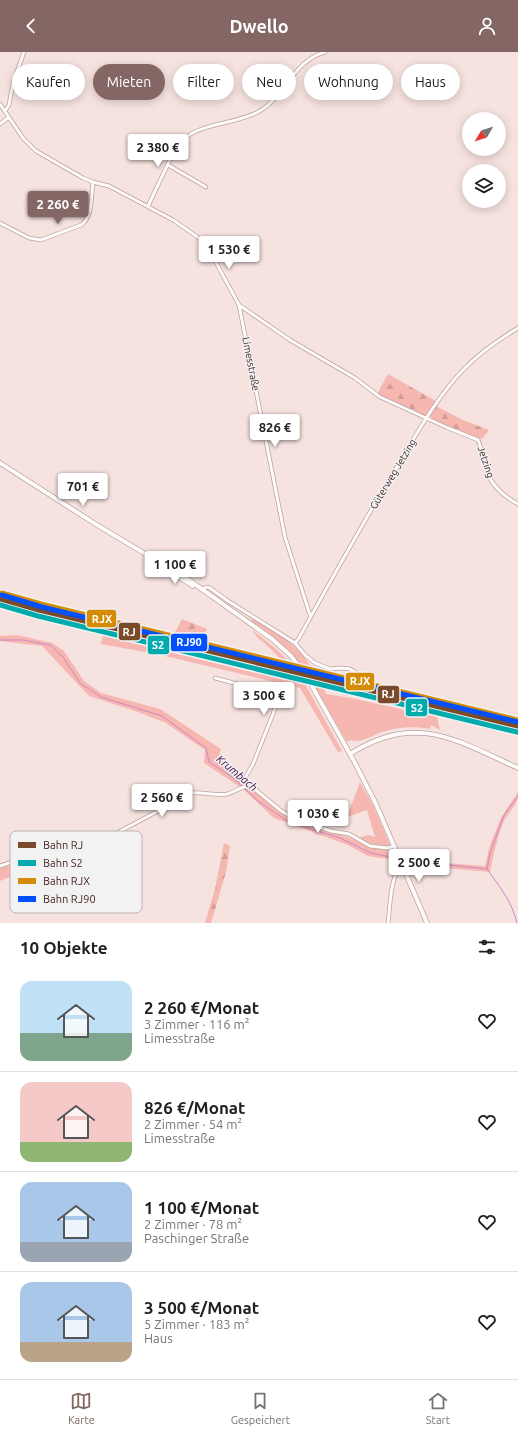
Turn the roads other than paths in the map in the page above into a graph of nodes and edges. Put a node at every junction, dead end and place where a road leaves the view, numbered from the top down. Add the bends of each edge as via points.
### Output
1 (24, 52) edge
2 (325, 52) edge
3 (0, 104) edge
4 (5, 111) junction
5 (9, 117) junction
6 (0, 124) edge
7 (168, 165) junction
8 (93, 182) junction
9 (206, 187) dead end
10 (148, 206) junction
11 (0, 223) edge
12 (239, 305) junction
13 (518, 328) edge
14 (426, 419) junction
15 (0, 463) edge
16 (518, 504) edge
17 (202, 590) junction
18 (311, 616) junction
19 (295, 643) junction
20 (215, 678) dead end
21 (518, 720) edge
22 (350, 754) junction
23 (518, 768) edge
24 (246, 785) junction
25 (120, 831) edge
26 (395, 846) junction
27 (10, 863) edge
28 (402, 863) junction
29 (0, 866) edge
30 (388, 923) edge
31 (427, 923) edge

1 - 4 street
2 - 7 street via 311,57 303,64 262,110 186,137 176,147
3 - 4 street, Limesstraße
4 - 5 street, Limesstraße
5 - 6 street
5 - 8 street, Limesstraße via 31,147
7 - 9 street
7 - 10 street
8 - 10 street, Limesstraße via 109,186
8 - 11 street via 89,214 81,225 41,240 29,238
10 - 12 street, Limesstraße via 187,229 202,242 216,261
12 - 14 street, Jetzing via 290,340 355,378 380,397
12 - 18 street, Limesstraße via 285,537
13 - 14 street, Güterweg Jetzing via 486,349 462,370
14 - 16 street, Jetzing via 478,440 492,482 506,497
14 - 18 street, Güterweg Jetzing via 366,517
15 - 17 street via 187,583
17 - 19 street via 210,588
17 - 22 street via 267,635 291,656 308,679
18 - 19 street, Güterweg Jetzing
19 - 21 street via 315,663 330,669 350,669 371,684
20 - 24 street via 279,695 253,764 245,778
22 - 23 street via 375,740 394,734 431,733 453,739
22 - 26 street
24 - 25 street via 226,794 192,793
24 - 26 street via 251,786 280,810 309,820 317,826 349,834 370,846
26 - 28 street
27 - 29 street
28 - 30 street via 393,887
28 - 31 street

